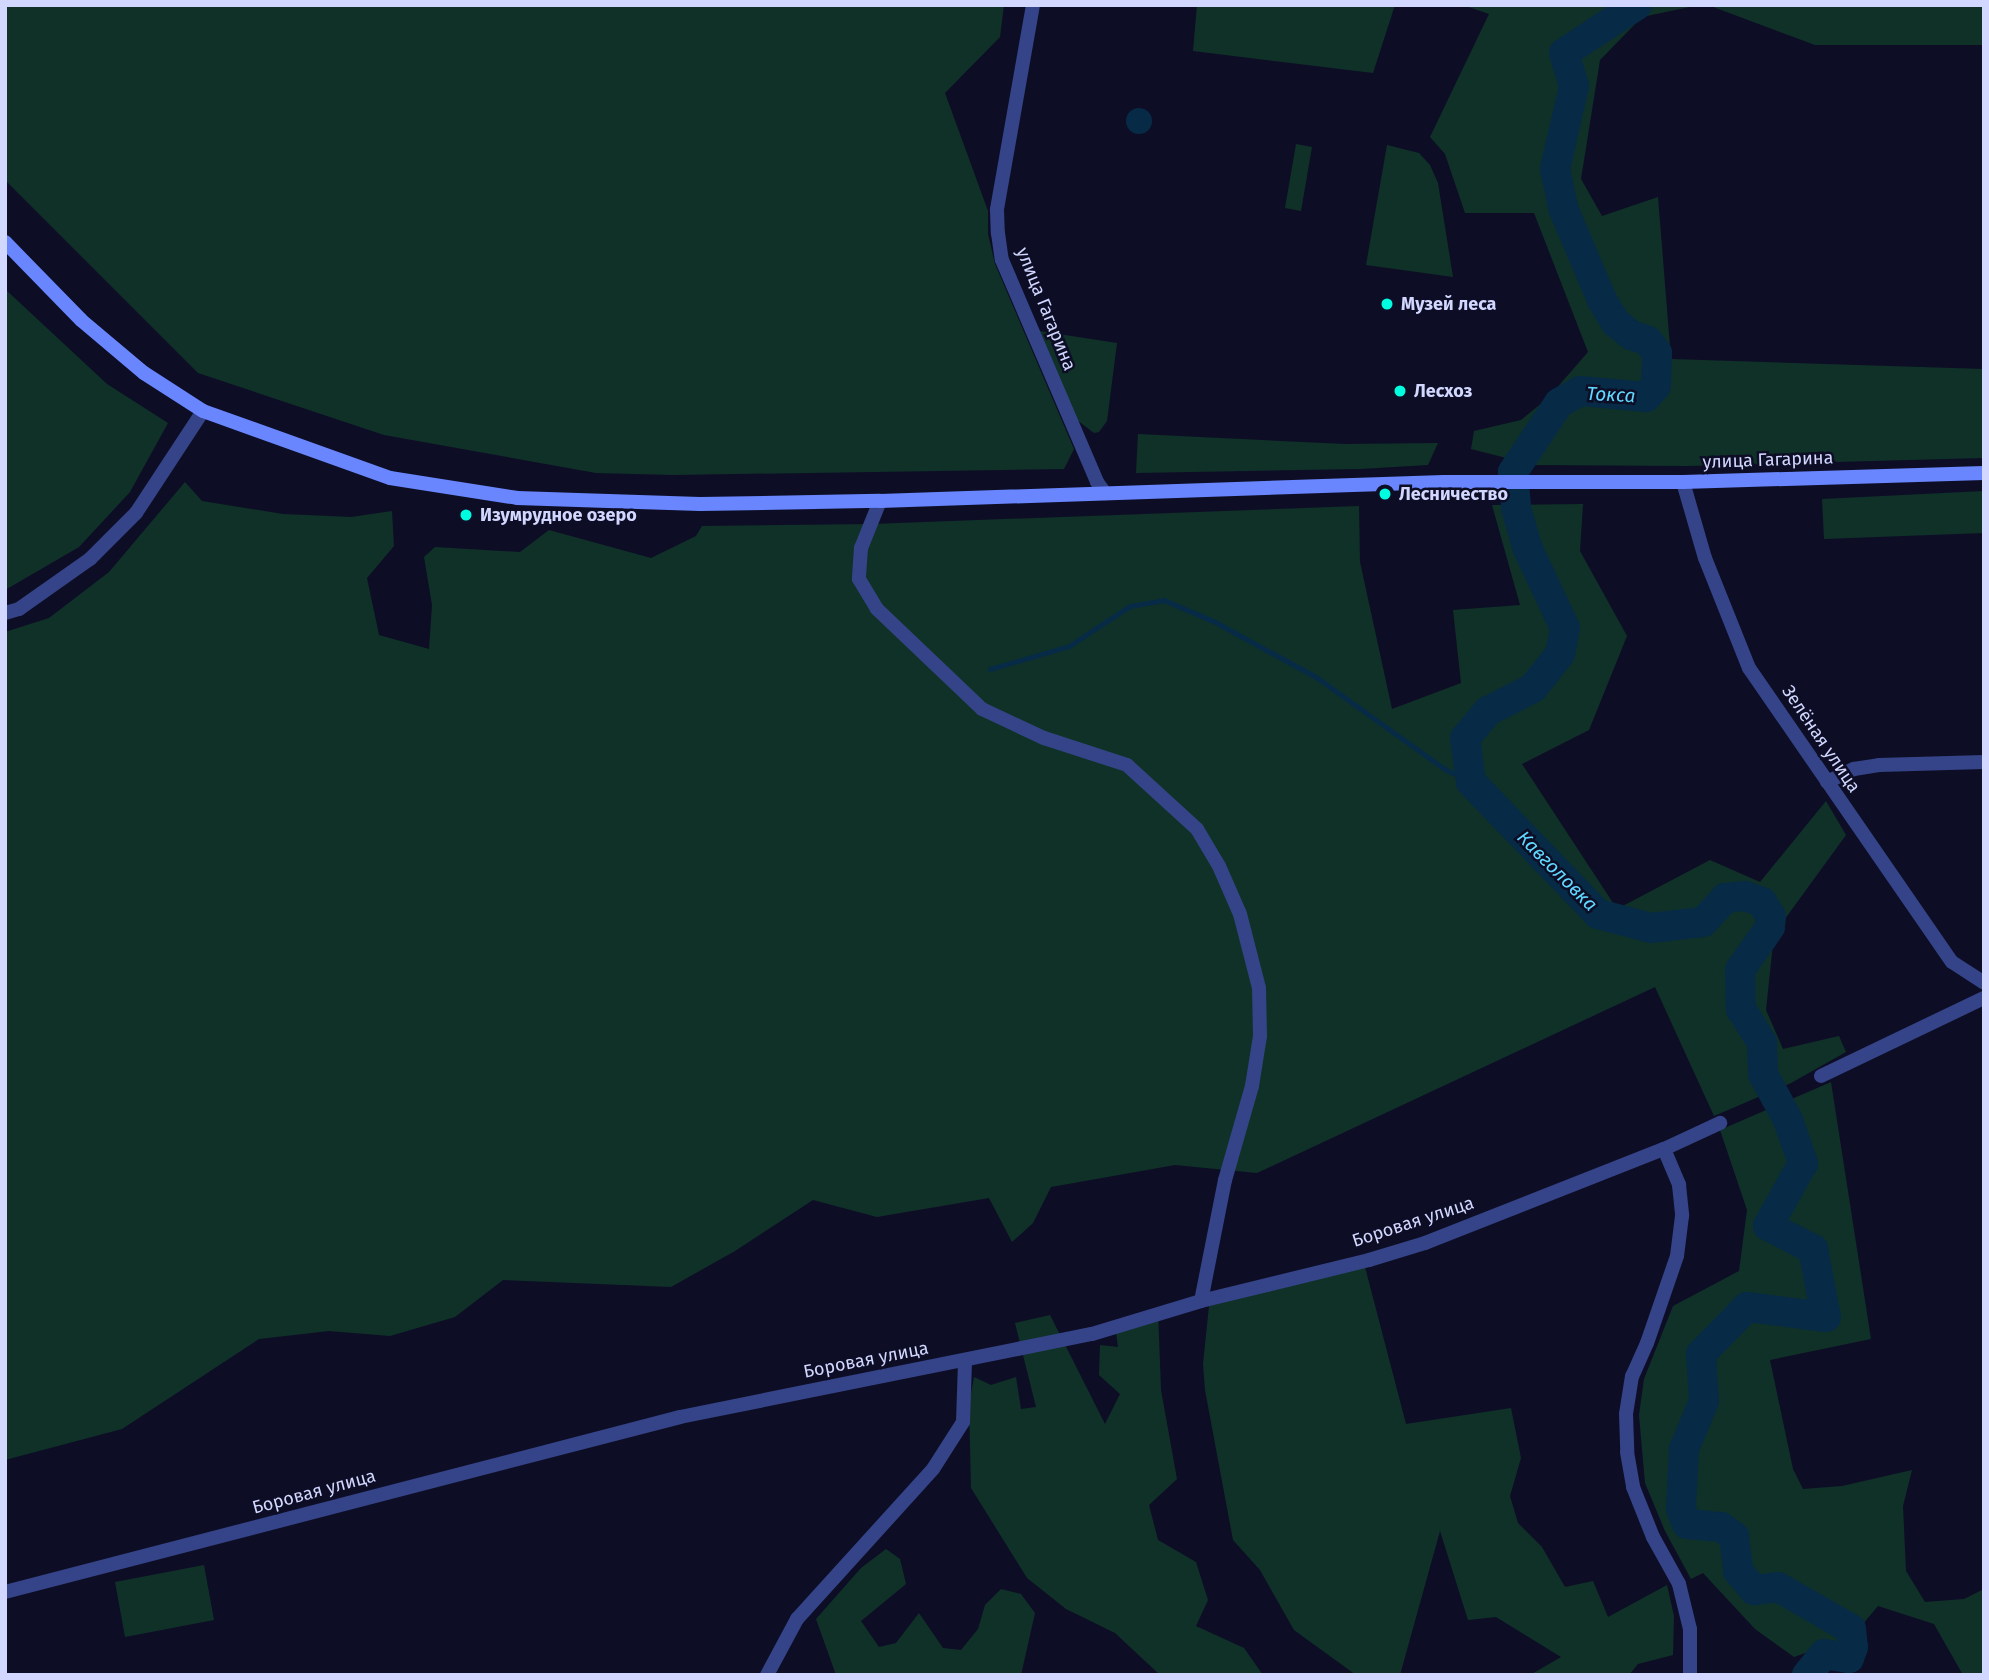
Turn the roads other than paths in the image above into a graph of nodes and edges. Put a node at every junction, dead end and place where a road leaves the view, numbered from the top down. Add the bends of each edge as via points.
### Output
1 (1034, 5) edge
2 (5, 242) edge
3 (203, 411) junction
4 (1984, 473) edge
5 (1683, 482) junction
6 (1105, 493) junction
7 (880, 501) junction
8 (5, 613) edge
9 (1984, 762) edge
10 (1827, 782) junction
11 (1984, 983) edge
12 (1984, 998) edge
13 (1821, 1076) dead end
14 (1720, 1123) dead end
15 (1664, 1149) junction
16 (1201, 1301) junction
17 (965, 1361) junction
18 (5, 1592) edge
19 (766, 1675) edge
20 (1690, 1675) edge

1 - 6 street, улица Гагарина via 997,210 998,233 1003,260
2 - 3 main road, улица Гагарина via 81,320 144,373
3 - 7 main road, улица Гагарина via 390,478 517,498 700,504
3 - 8 street via 136,513 90,559 19,609
4 - 5 main road, улица Гагарина
5 - 6 main road, улица Гагарина via 1494,482
5 - 10 street, Зелёная улица via 1705,558 1749,668
6 - 7 main road, улица Гагарина
7 - 16 street via 861,548 859,579 877,609 982,709 1044,738 1128,765 1197,828 1240,914 1259,988 1260,1036
9 - 10 street via 1879,765 1854,769
10 - 11 street, Зелёная улица via 1952,962
12 - 13 street
14 - 15 street, Боровая улица
15 - 16 street, Боровая улица via 1425,1243
15 - 20 street via 1679,1185 1682,1216 1677,1256 1632,1376 1627,1452 1638,1499 1679,1584 1690,1629
16 - 17 street, Боровая улица via 1092,1334
17 - 18 street, Боровая улица via 680,1416
17 - 19 street via 963,1422 933,1469 797,1619

